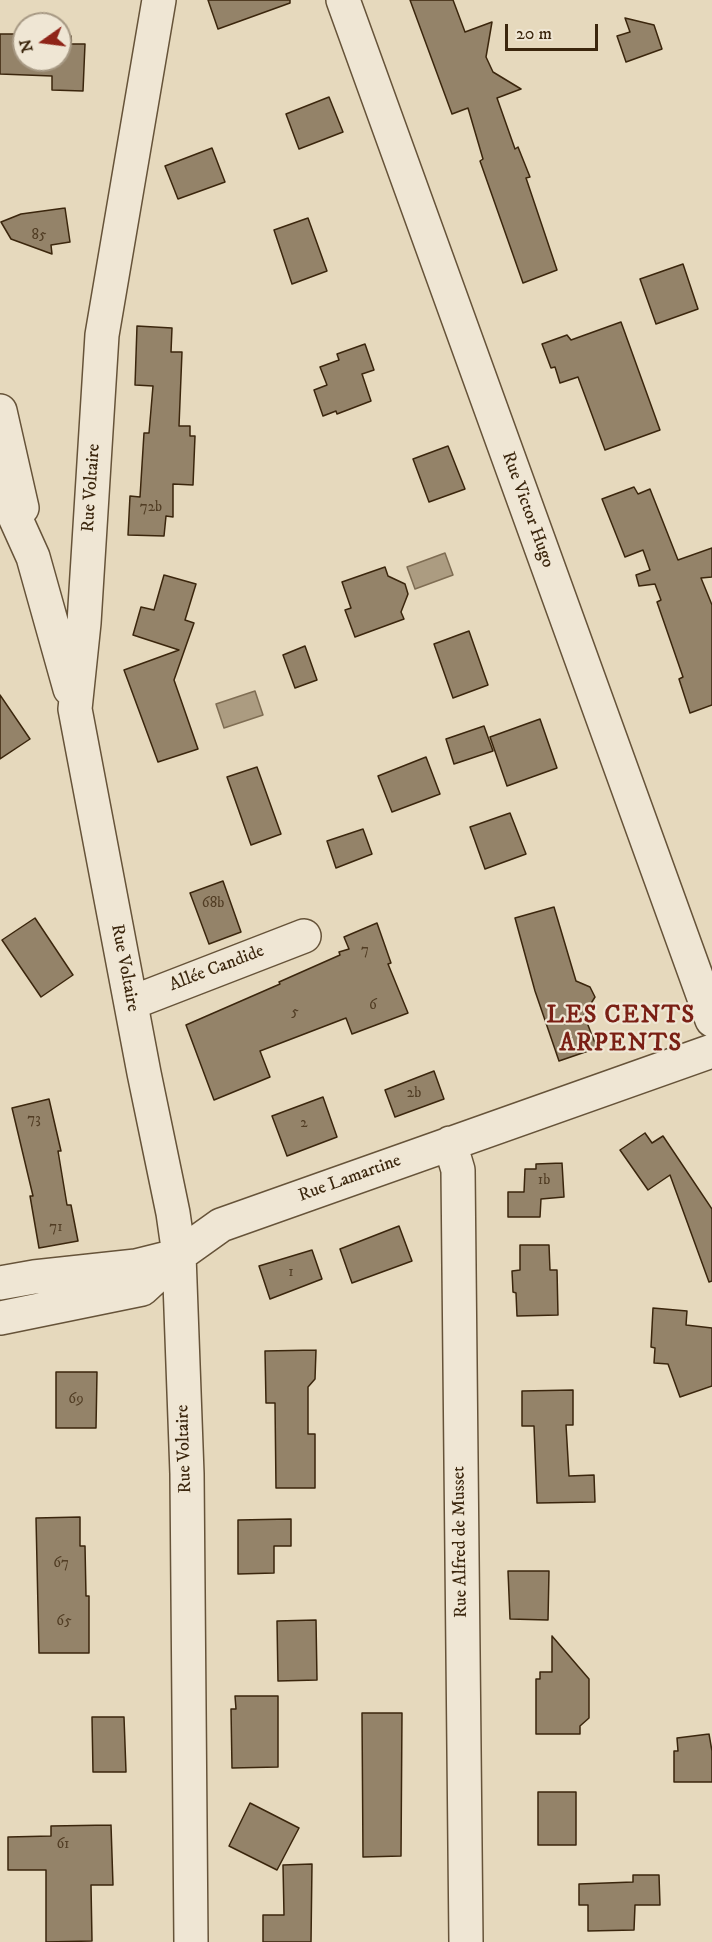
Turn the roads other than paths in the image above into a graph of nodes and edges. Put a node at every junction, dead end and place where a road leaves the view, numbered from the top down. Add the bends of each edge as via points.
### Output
1 (159, 0) edge
2 (343, 0) edge
3 (0, 411) edge
4 (0, 484) edge
5 (33, 557) junction
6 (75, 709) junction
7 (304, 936) dead end
8 (131, 1003) junction
9 (712, 1020) edge
10 (712, 1051) edge
11 (450, 1143) junction
12 (179, 1255) junction
13 (0, 1282) edge
14 (64, 1289) junction
15 (0, 1318) edge
16 (191, 1942) edge
17 (465, 1942) edge

1 - 6 street, Rue Voltaire via 102,335
2 - 9 street, Rue Victor Hugo
3 - 5 street
4 - 5 street
5 - 6 street
6 - 8 street, Rue Voltaire
7 - 8 street, Allée Candide
8 - 12 street, Rue Voltaire
10 - 11 street, Rue Lamartine
11 - 12 street, Rue Lamartine via 221,1225
11 - 17 street, Rue Alfred de Musset via 458,1170
12 - 14 street
12 - 16 street, Rue Voltaire via 187,1474
13 - 14 street
14 - 15 street

